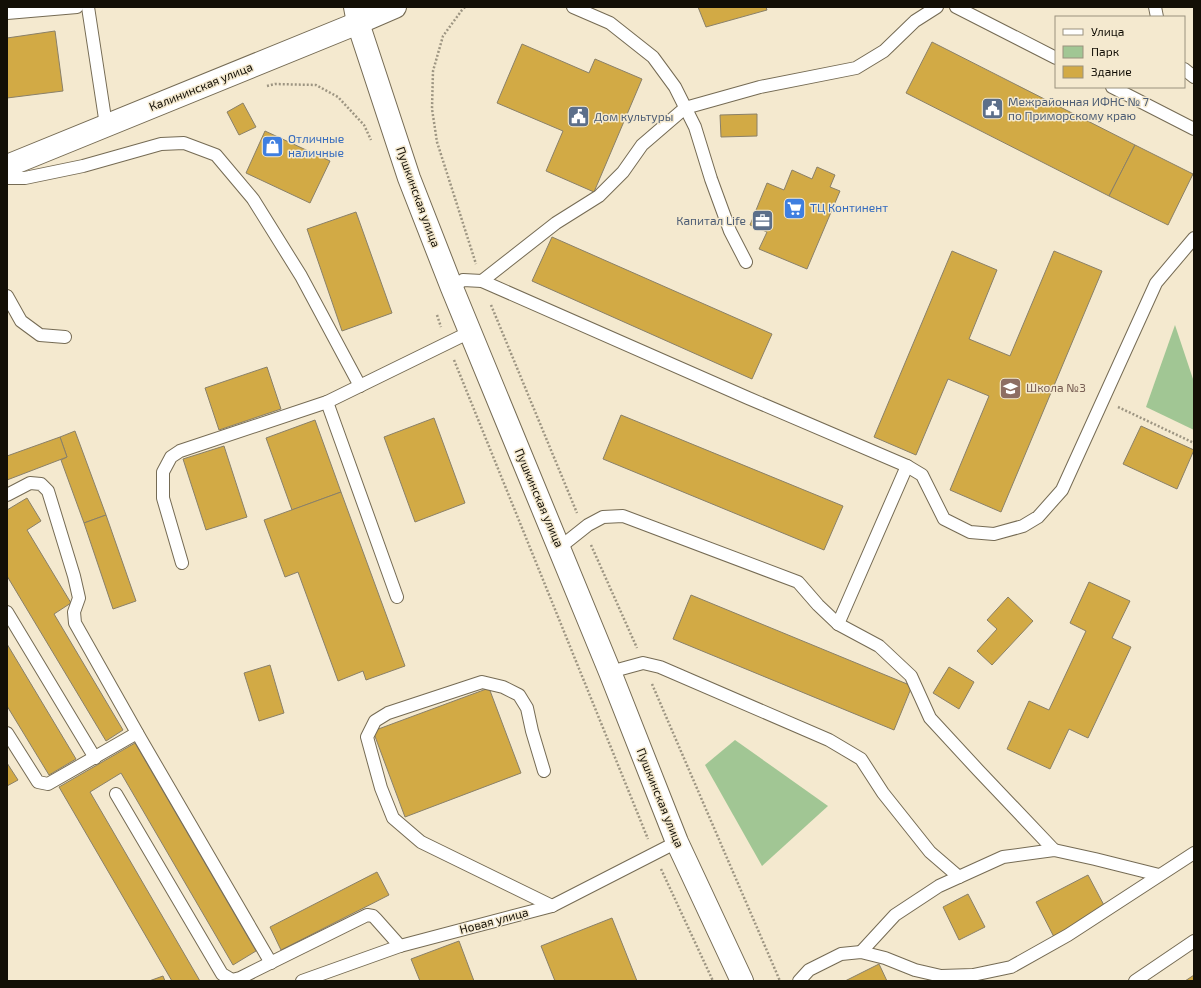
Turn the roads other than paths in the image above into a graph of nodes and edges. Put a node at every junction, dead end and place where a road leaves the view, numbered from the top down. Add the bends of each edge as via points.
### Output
1 (77, 7) edge
2 (88, 7) edge
3 (395, 7) edge
4 (573, 7) edge
5 (937, 7) edge
6 (956, 7) edge
7 (7, 11) edge
8 (357, 15) edge
9 (1055, 57) edge
10 (1185, 70) edge
11 (1194, 77) edge
12 (1114, 88) edge
13 (685, 108) junction
14 (106, 125) junction
15 (1194, 129) edge
16 (7, 166) edge
17 (7, 178) edge
18 (1194, 238) edge
19 (746, 262) dead end
20 (482, 281) junction
21 (452, 288) junction
22 (7, 296) edge
23 (470, 332) junction
24 (65, 337) dead end
25 (360, 386) junction
26 (327, 402) junction
27 (907, 466) junction
28 (7, 495) edge
29 (559, 548) junction
30 (182, 563) dead end
31 (397, 597) dead end
32 (7, 612) edge
33 (838, 624) junction
34 (610, 672) junction
35 (7, 733) edge
36 (137, 733) junction
37 (95, 758) junction
38 (544, 771) dead end
39 (116, 794) dead end
40 (677, 842) junction
41 (1054, 850) junction
42 (1194, 853) edge
43 (1160, 875) junction
44 (959, 877) junction
45 (552, 906) junction
46 (1194, 941) edge
47 (400, 946) junction
48 (861, 952) junction
49 (271, 963) junction
50 (302, 981) edge
51 (742, 981) edge
52 (799, 981) edge
53 (1135, 981) edge

1 - 7 lane
2 - 14 lane
3 - 8 main road, Калининская улица
4 - 13 lane via 610,23 654,57
5 - 13 lane via 884,51 856,68 760,86
6 - 9 lane
8 - 14 main road, Калининская улица
8 - 21 main road, Пушкинская улица via 409,178
10 - 11 lane
12 - 15 lane
13 - 19 lane via 695,126 730,232
13 - 20 lane via 642,145 623,172 599,196 556,223
14 - 16 main road, Калининская улица
17 - 25 lane via 25,178 83,166 161,144 184,144 216,155 253,199 297,270
18 - 27 lane via 1156,283 1062,490 1038,517 1023,526 994,534 970,532 944,519 922,476
20 - 21 lane via 463,280
20 - 27 lane
21 - 23 main road, Пушкинская улица
22 - 24 lane via 21,321 40,335
23 - 25 lane
23 - 29 main road, Пушкинская улица
25 - 26 lane
26 - 30 lane via 180,451 170,457 163,472 163,498
26 - 31 lane
27 - 33 lane
28 - 36 lane via 30,483 41,484 48,491 79,598 74,612 76,623
29 - 33 lane via 603,517 623,516 798,582
29 - 34 main road, Пушкинская улица
32 - 37 lane
33 - 41 lane via 879,646 911,676 930,718
34 - 40 main road, Пушкинская улица
34 - 44 lane via 643,663 660,667 829,740 861,759 930,852
35 - 37 lane via 38,782 48,784
36 - 37 lane
36 - 49 lane
38 - 45 lane via 527,708 519,695 503,687 482,682 388,713 375,721 367,737 381,788 393,818 421,842
39 - 49 lane via 222,974 232,980
40 - 45 lane, Новая улица
40 - 51 main road, Пушкинская улица
41 - 43 lane
41 - 44 lane via 1003,857
42 - 43 lane
43 - 48 lane via 1068,935 1011,967 973,975 941,976
44 - 48 lane via 939,886 895,915
45 - 47 lane, Новая улица
46 - 53 lane
47 - 49 lane via 373,916 367,915
47 - 50 lane, Новая улица
48 - 52 lane via 840,954 809,970

